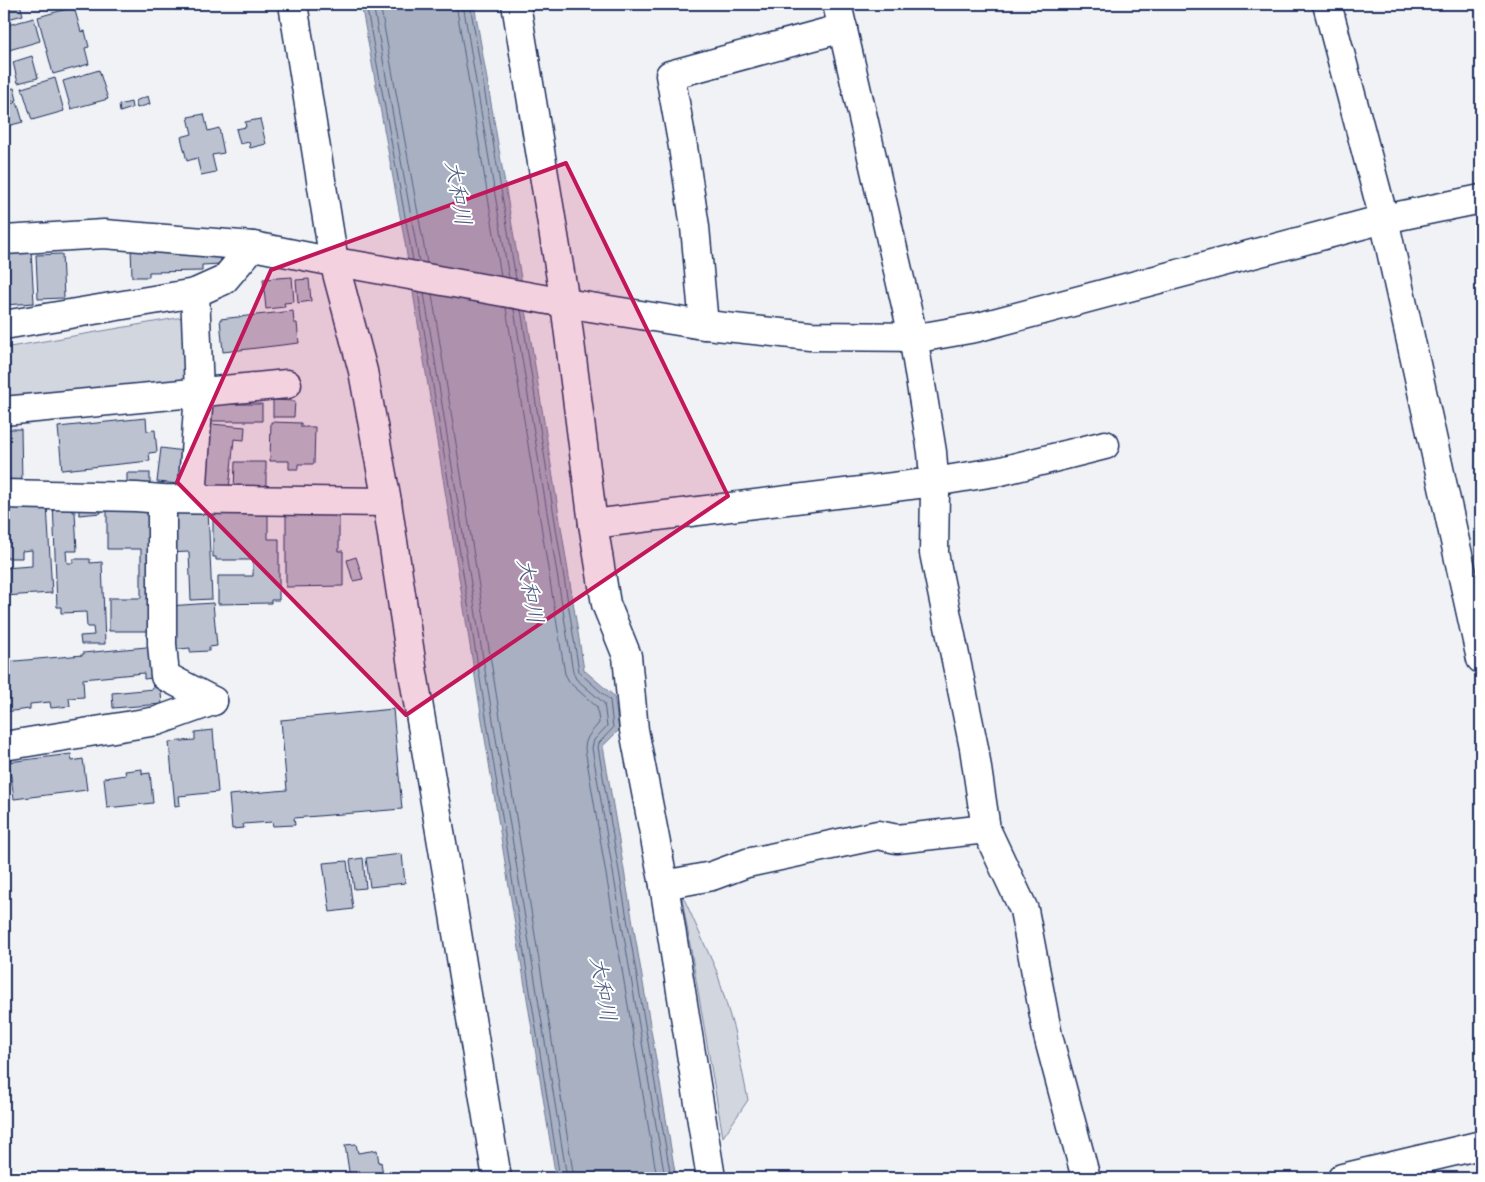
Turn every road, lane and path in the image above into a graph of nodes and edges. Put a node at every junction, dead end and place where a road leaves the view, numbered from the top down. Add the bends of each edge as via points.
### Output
1 (293, 4) edge
2 (516, 4) edge
3 (1327, 4) edge
4 (840, 16) edge
5 (1481, 199) edge
6 (1384, 219) junction
7 (4, 240) edge
8 (253, 246) junction
9 (347, 264) junction
10 (195, 293) junction
11 (553, 301) junction
12 (4, 325) edge
13 (704, 325) junction
14 (913, 336) junction
15 (287, 384) dead end
16 (199, 392) junction
17 (4, 411) edge
18 (1105, 445) dead end
19 (934, 482) junction
20 (4, 494) edge
21 (162, 499) junction
22 (192, 499) junction
23 (387, 502) junction
24 (593, 524) junction
25 (1481, 659) edge
26 (4, 746) edge
27 (986, 829) junction
28 (664, 885) junction
29 (1481, 1145) edge
30 (497, 1178) edge
31 (711, 1178) edge
32 (1086, 1178) edge
33 (1342, 1178) edge

1 - 9 street
2 - 11 street
3 - 6 street
4 - 13 street via 670,75 695,226
4 - 14 street
5 - 6 street
6 - 14 street via 975,328
6 - 25 street
7 - 8 street via 104,234
8 - 9 street
8 - 10 street via 224,280
9 - 11 street
9 - 23 street
10 - 12 street
10 - 16 street
11 - 13 street
11 - 24 street
13 - 14 street via 810,336
14 - 19 street
15 - 16 street
16 - 17 street
16 - 22 street
18 - 19 street via 1001,471
19 - 24 street
19 - 27 street via 934,553 974,748
20 - 21 street
21 - 22 street
21 - 26 street via 165,676 213,701 157,721
22 - 23 street
23 - 30 street via 412,673
24 - 28 street via 606,604 627,656 634,730
27 - 28 street via 897,839 878,835 747,863 712,876
27 - 32 street via 1024,910 1048,1036
28 - 31 street
29 - 33 street

